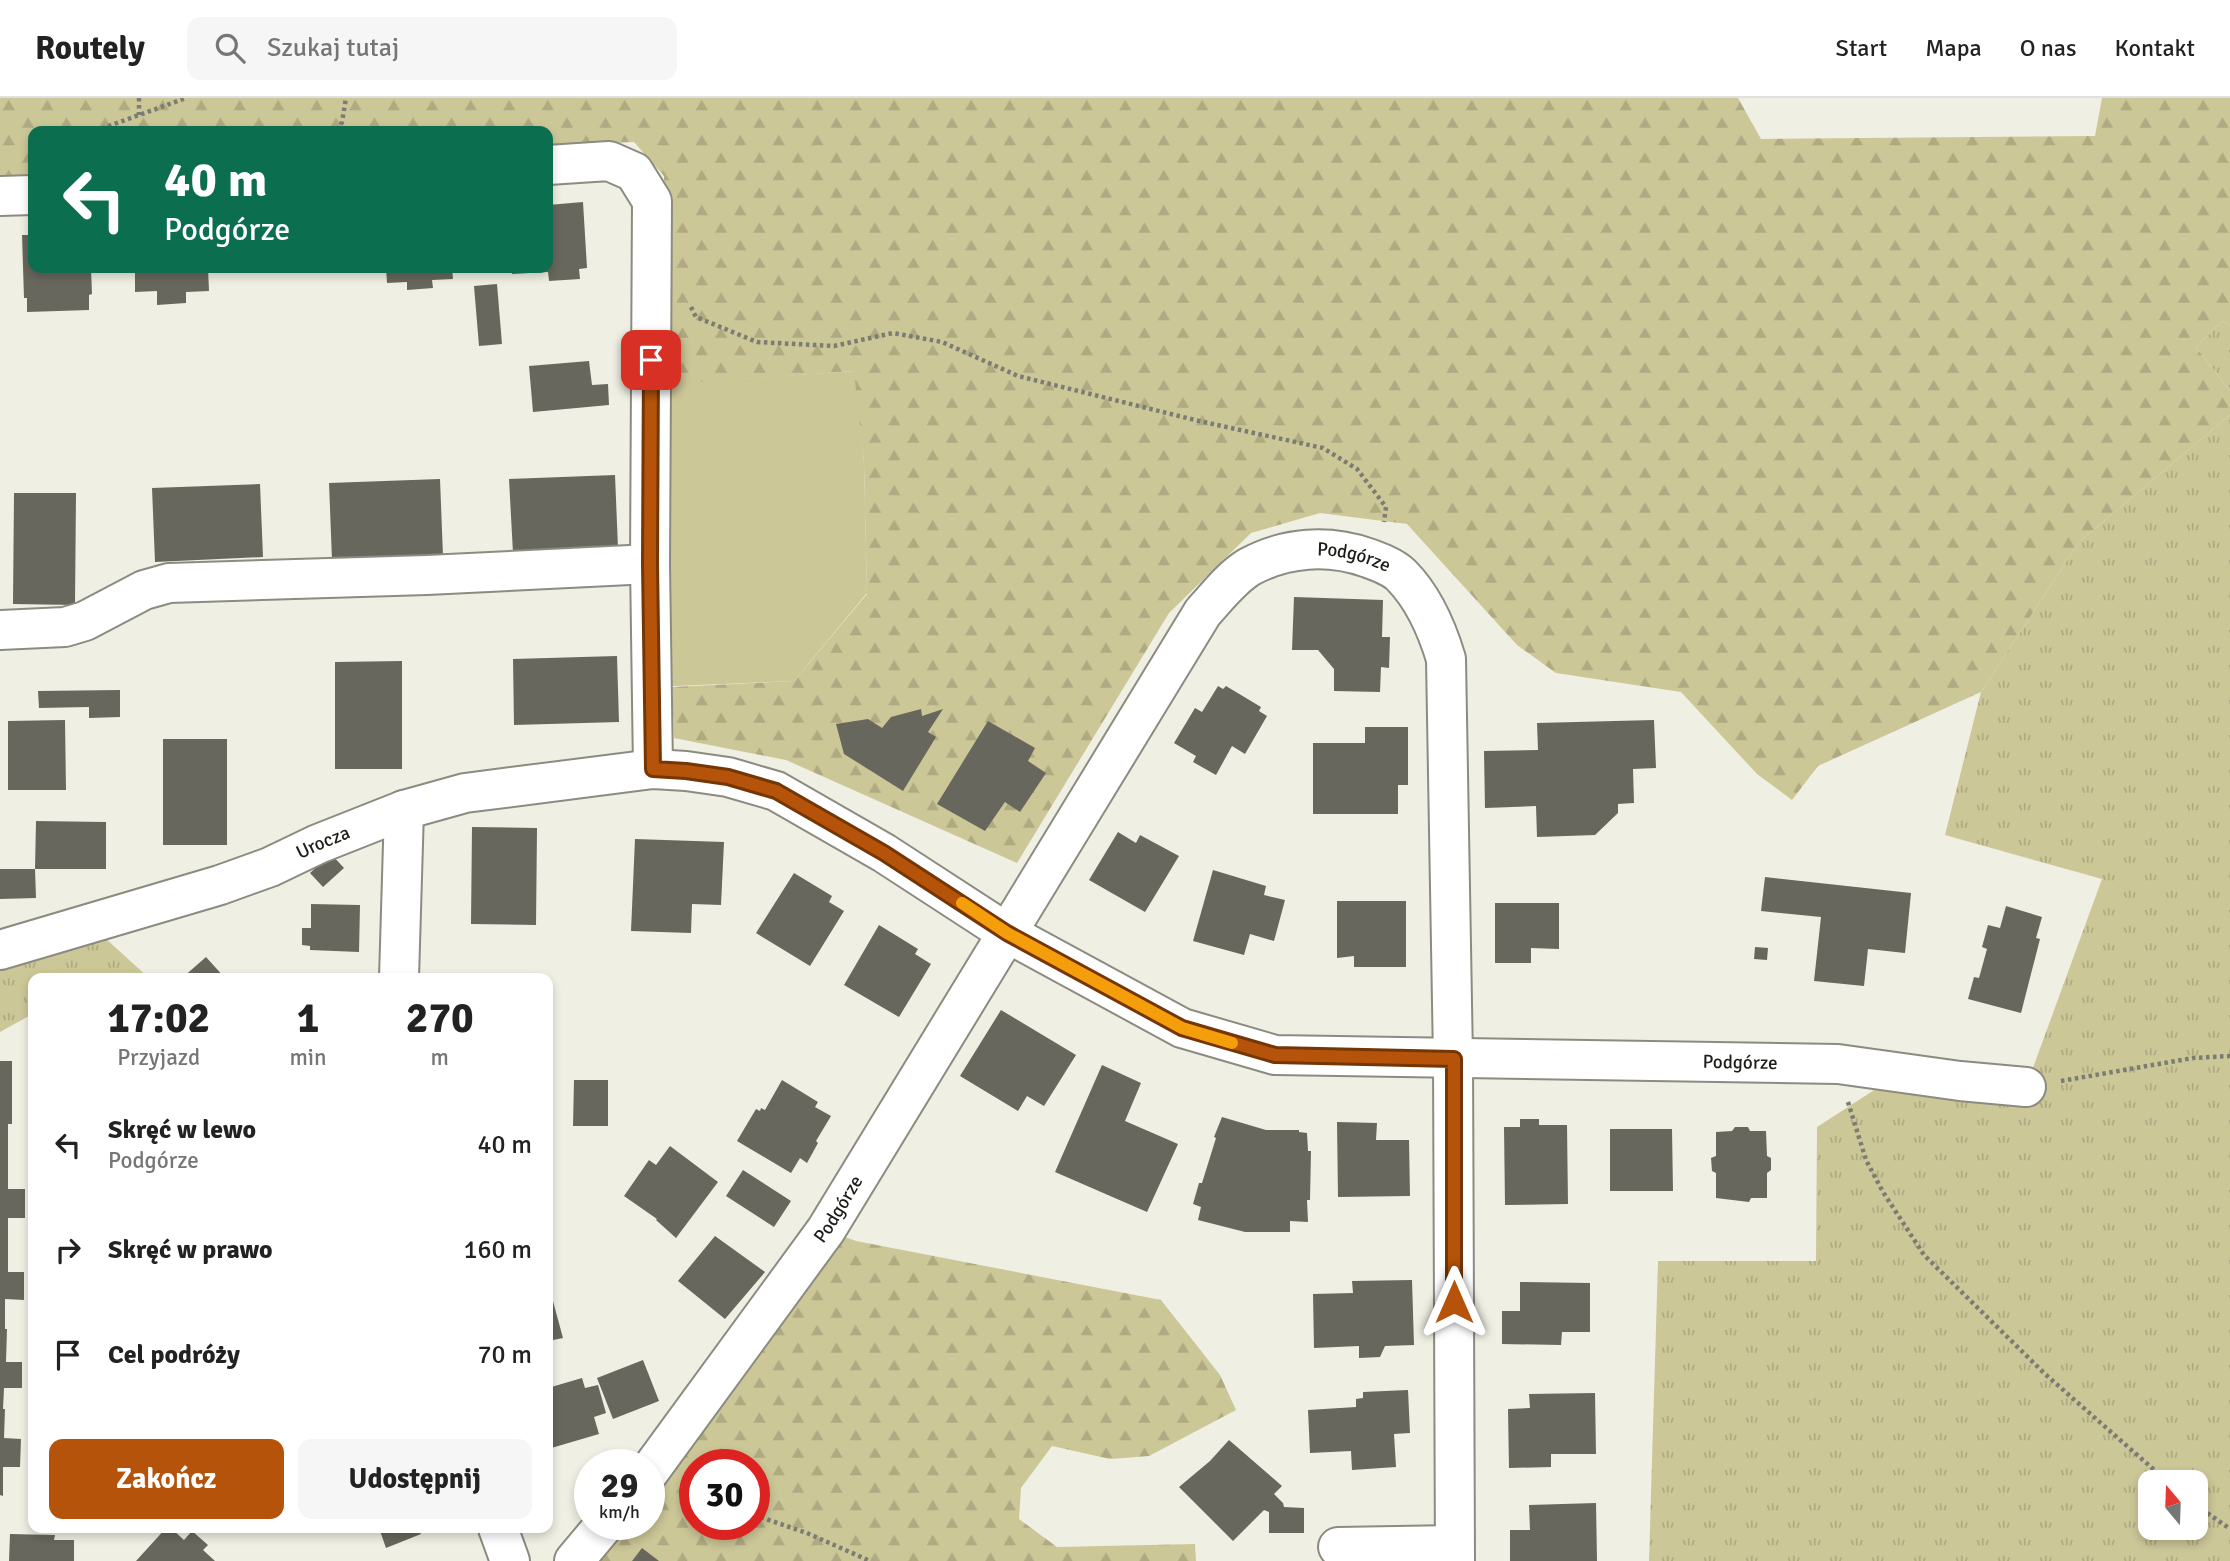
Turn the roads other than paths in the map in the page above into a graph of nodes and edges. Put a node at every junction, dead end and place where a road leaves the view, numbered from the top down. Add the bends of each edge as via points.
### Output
1 (553, 165) edge
2 (28, 195) edge
3 (0, 196) edge
4 (650, 564) junction
5 (0, 631) edge
6 (653, 769) junction
7 (404, 810) junction
8 (1007, 933) junction
9 (0, 950) edge
10 (399, 973) edge
11 (1454, 1059) junction
12 (2026, 1087) road end
13 (665, 1450) edge
14 (500, 1533) edge
15 (592, 1540) edge
16 (1338, 1548) dead end
17 (1455, 1553) edge
18 (510, 1561) edge
19 (574, 1561) edge

1 - 4 street via 609,161 634,172 652,201
2 - 3 street
4 - 5 street via 169,583 144,590 65,628
4 - 6 street
6 - 7 street, Urocza via 465,793
6 - 8 street, Podgórze via 728,777 776,791 884,853
7 - 9 street, Urocza via 220,885
7 - 10 street
8 - 11 street, Podgórze via 1182,1028 1275,1055
8 - 11 street, Podgórze via 1203,612 1225,587 1248,568 1279,555 1314,548 1349,551 1399,573 1437,630 1446,659
8 - 13 street, Podgórze via 826,1230
11 - 12 street, Podgórze via 1838,1064
11 - 17 street, Podgórze
14 - 18 street
15 - 19 street
16 - 17 street, Podgórze

